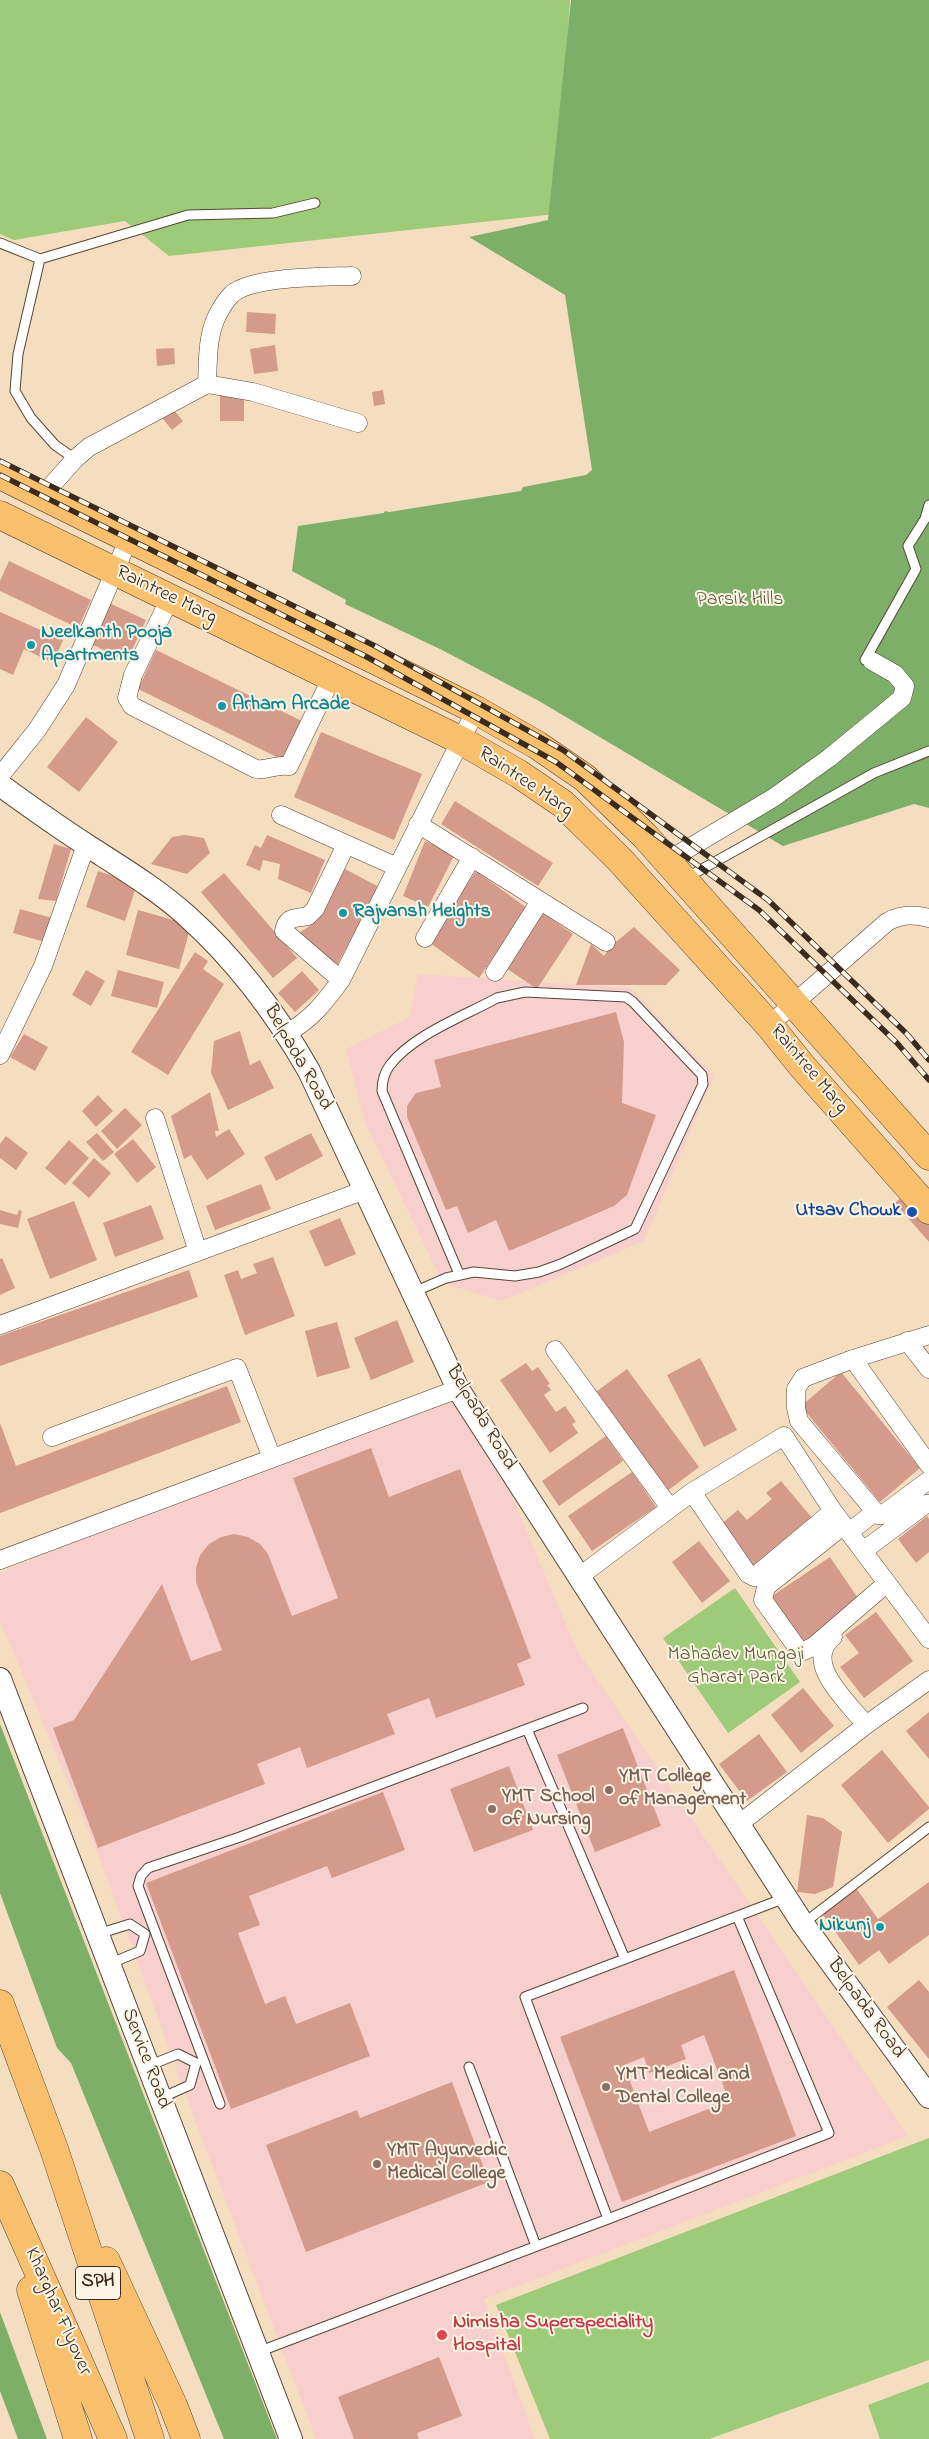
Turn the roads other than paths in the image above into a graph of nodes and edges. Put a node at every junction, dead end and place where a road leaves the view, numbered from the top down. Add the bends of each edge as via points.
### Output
1 (315, 203) dead end
2 (0, 242) edge
3 (40, 259) junction
4 (352, 276) dead end
5 (207, 384) junction
6 (358, 423) dead end
7 (75, 459) junction
8 (0, 475) edge
9 (43, 495) junction
10 (929, 505) edge
11 (0, 515) edge
12 (129, 538) junction
13 (114, 571) junction
14 (170, 598) junction
15 (872, 661) joint
16 (332, 677) junction
17 (476, 710) junction
18 (460, 740) junction
19 (929, 751) edge
20 (0, 776) edge
21 (0, 785) edge
22 (280, 815) dead end
23 (418, 824) junction
24 (86, 845) junction
25 (346, 845) junction
26 (472, 857) junction
27 (397, 867) junction
28 (675, 870) junction
29 (540, 900) junction
30 (929, 918) edge
31 (425, 938) dead end
32 (606, 942) dead end
33 (494, 972) dead end
34 (340, 980) junction
35 (794, 1003) junction
36 (769, 1025) junction
37 (288, 1033) junction
38 (0, 1055) edge
39 (155, 1118) dead end
40 (929, 1156) edge
41 (365, 1190) junction
42 (929, 1210) edge
43 (198, 1252) junction
44 (459, 1274) junction
45 (413, 1292) junction
46 (0, 1325) edge
47 (929, 1335) edge
48 (907, 1341) junction
49 (555, 1350) dead end
50 (853, 1359) junction
51 (929, 1369) edge
52 (458, 1389) junction
53 (799, 1421) junction
54 (784, 1436) junction
55 (52, 1437) dead end
56 (272, 1458) junction
57 (929, 1465) edge
58 (929, 1480) edge
59 (688, 1494) junction
60 (929, 1504) edge
61 (670, 1508) junction
62 (874, 1512) junction
63 (700, 1519) dead end
64 (842, 1522) junction
65 (863, 1551) junction
66 (0, 1560) edge
67 (580, 1576) junction
68 (889, 1585) junction
69 (929, 1639) edge
70 (0, 1679) edge
71 (929, 1680) edge
72 (583, 1708) dead end
73 (866, 1725) junction
74 (527, 1729) junction
75 (739, 1824) junction
76 (929, 1827) edge
77 (786, 1897) junction
78 (737, 1916) junction
79 (803, 1924) junction
80 (155, 1931) junction
81 (98, 1934) junction
82 (146, 1934) junction
83 (625, 1959) junction
84 (109, 1964) junction
85 (0, 2004) edge
86 (200, 2062) junction
87 (148, 2066) junction
88 (469, 2067) dead end
89 (929, 2097) edge
90 (160, 2098) junction
91 (220, 2104) dead end
92 (54, 2149) junction
93 (0, 2185) edge
94 (0, 2191) edge
95 (608, 2219) junction
96 (536, 2246) junction
97 (258, 2352) junction
98 (78, 2439) edge
99 (114, 2439) edge
100 (150, 2439) edge
101 (186, 2439) edge
102 (291, 2439) edge

1 - 3 lane via 273,213 188,214
2 - 3 lane
3 - 7 lane via 18,354 16,391 31,418 55,445
4 - 5 street via 301,278 247,286 232,294 217,316 212,332
5 - 6 street via 253,392
5 - 7 street via 89,448
7 - 9 street
8 - 9 main road, Raintree Marg
9 - 12 main road, Raintree Marg
10 - 15 lane via 925,519 908,546 916,569 865,660
11 - 13 main road, Raintree Marg
12 - 13 street
12 - 17 main road, Raintree Marg
13 - 14 main road, Raintree Marg
13 - 20 street via 66,685 37,730
14 - 16 main road, Raintree Marg
14 - 16 street via 133,675 127,698 132,706 256,769 264,770 278,764 289,766
15 - 28 street via 895,674 905,686 902,698 830,758
16 - 18 main road, Raintree Marg
17 - 18 street
17 - 28 main road, Raintree Marg via 537,745 585,778
18 - 23 street
18 - 36 main road, Raintree Marg via 563,804 620,860
19 - 28 lane via 874,774
21 - 24 street, Belpada Road
22 - 25 street
23 - 26 street
23 - 27 street
24 - 37 street, Belpada Road via 147,884 187,916 226,954
24 - 38 street via 43,966
25 - 27 street
25 - 34 street via 315,909 308,916 293,916 284,931
26 - 29 street
26 - 31 street
27 - 34 street
28 - 35 main road, Raintree Marg
29 - 32 street
29 - 33 street
30 - 35 street via 910,915 887,922
34 - 37 street via 321,1008 306,1023
35 - 36 street
35 - 40 main road, Raintree Marg
36 - 42 main road, Raintree Marg
37 - 41 street, Belpada Road via 310,1071
39 - 43 street
41 - 43 street
41 - 45 street, Belpada Road
43 - 46 street
44 - 44 lane via 382,1090 388,1066 416,1041 510,994 626,997 702,1076 701,1090 642,1218 635,1229 623,1236 539,1272 515,1276 474,1272
44 - 45 lane
45 - 52 street, Belpada Road
47 - 48 street
48 - 50 street
48 - 51 street
49 - 61 street
50 - 53 street via 803,1378 795,1396
50 - 57 street
52 - 56 street
52 - 67 street, Belpada Road
53 - 54 street
53 - 62 street
54 - 59 street
54 - 64 street
55 - 56 street via 238,1368
56 - 66 street
58 - 62 street via 882,1515
59 - 61 street
59 - 63 street
59 - 64 street via 748,1574 754,1577
60 - 65 street
61 - 67 street
62 - 64 street
64 - 65 street
64 - 68 street via 764,1592 763,1600 798,1649 804,1651 814,1646
65 - 68 street
67 - 75 street, Belpada Road
68 - 69 street
68 - 73 street via 826,1643 822,1653 824,1671
70 - 81 street, Service Road
71 - 73 street
72 - 74 lane
73 - 75 street
74 - 80 lane via 148,1868 140,1876 138,1886
74 - 83 lane
75 - 77 street, Belpada Road
76 - 79 lane
77 - 78 lane
77 - 79 street, Belpada Road
78 - 83 lane
78 - 95 lane via 829,2133
79 - 89 street, Belpada Road
80 - 82 lane
80 - 86 lane
81 - 82 lane via 130,1924
81 - 84 street, Service Road
82 - 84 lane via 140,1951
83 - 95 lane via 525,1997
84 - 87 street, Service Road
85 - 92 main road, SPH
86 - 87 lane via 178,2054
86 - 90 lane via 190,2085
86 - 91 lane
87 - 90 street, Service Road
88 - 96 lane
90 - 97 street, Service Road
92 - 100 main road, Kharghar Flyover / SPH
92 - 101 main road
93 - 99 main road, Kharghar Flyover / SPH
94 - 98 main road
95 - 96 lane
96 - 97 lane
97 - 102 street, Service Road

